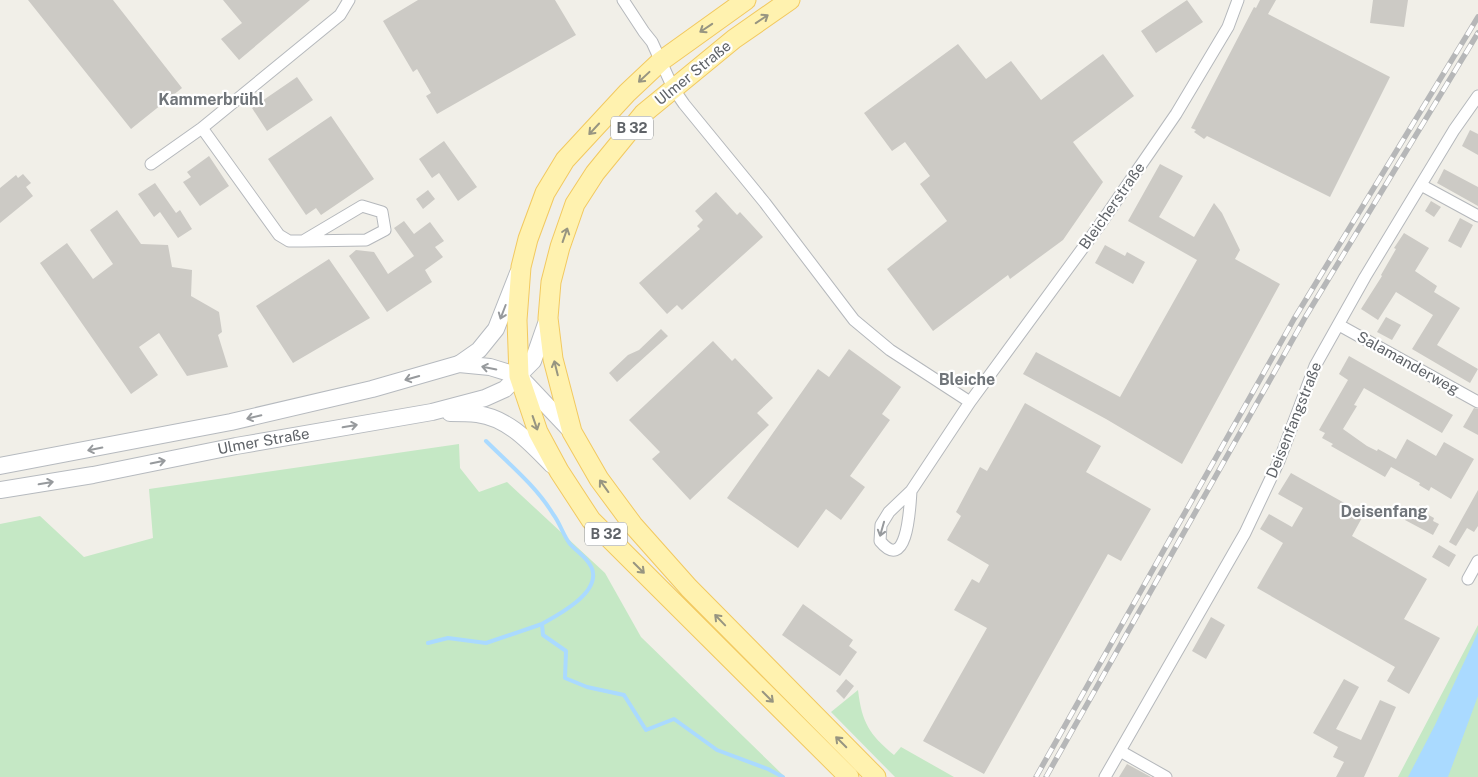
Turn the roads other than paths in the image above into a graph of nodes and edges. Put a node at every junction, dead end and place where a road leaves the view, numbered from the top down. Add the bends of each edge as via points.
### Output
1 (349, 0) edge
2 (623, 0) edge
3 (746, 0) edge
4 (790, 0) edge
5 (1238, 0) edge
6 (661, 61) junction
7 (673, 88) junction
8 (1478, 96) edge
9 (202, 128) junction
10 (151, 164) dead end
11 (1421, 185) junction
12 (1478, 216) edge
13 (303, 241) junction
14 (521, 267) junction
15 (548, 318) junction
16 (1339, 324) junction
17 (459, 364) junction
18 (519, 376) junction
19 (1476, 397) edge
20 (970, 402) junction
21 (432, 412) junction
22 (572, 432) junction
23 (0, 466) edge
24 (559, 471) junction
25 (0, 490) edge
26 (911, 491) junction
27 (1478, 561) edge
28 (1468, 578) dead end
29 (1120, 751) junction
30 (849, 777) edge
31 (876, 777) edge
32 (1105, 777) edge
33 (1166, 777) edge

1 - 9 street via 340,15
2 - 6 street
3 -> 6 main road, Ulmer Straße / B 32
7 -> 4 main road, Ulmer Straße / B 32
5 - 20 street, Bleicherstraße via 1228,27 1176,114 1099,226
6 - 7 street
6 -> 14 main road, Ulmer Straße / B 32 via 566,160 545,193
15 -> 7 main road, Ulmer Straße / B 32 via 551,282 575,204 595,173 644,113
7 - 20 street via 854,320 890,350
8 - 11 street, Deisenfangstraße
9 - 10 street
9 - 13 street via 279,236 289,241
11 - 12 street
11 - 16 street, Deisenfangstraße
13 - 13 street via 362,206 382,212 385,230 366,240
14 -> 17 main road via 496,329 479,350
14 - 18 main road, B 32 via 517,320
15 - 18 main road, Ulmer Straße via 533,361
22 -> 15 main road, B 32 via 553,358
16 - 19 street, Salamanderweg
16 - 29 street, Deisenfangstraße via 1315,366 1279,461 1245,533
18 -> 17 main road, Ulmer Straße via 490,367
17 -> 23 main road, Ulmer Straße via 372,389 231,422
18 - 21 main road, Ulmer Straße via 505,389 486,398
18 - 22 main road, Ulmer Straße
18 -> 24 main road, B 32 via 538,432
20 - 26 street, Bleicherstraße
21 - 24 main road via 478,414 502,422 521,435
25 -> 21 main road, Ulmer Straße
31 -> 22 main road, B 32 via 751,652 633,525
24 -> 30 main road, B 32 via 592,520
26 -> 26 street, Bleicherstraße via 889,512 881,525 880,542 887,548 899,548 904,542
27 - 28 street
29 - 32 street, Deisenfangstraße
29 - 33 street

